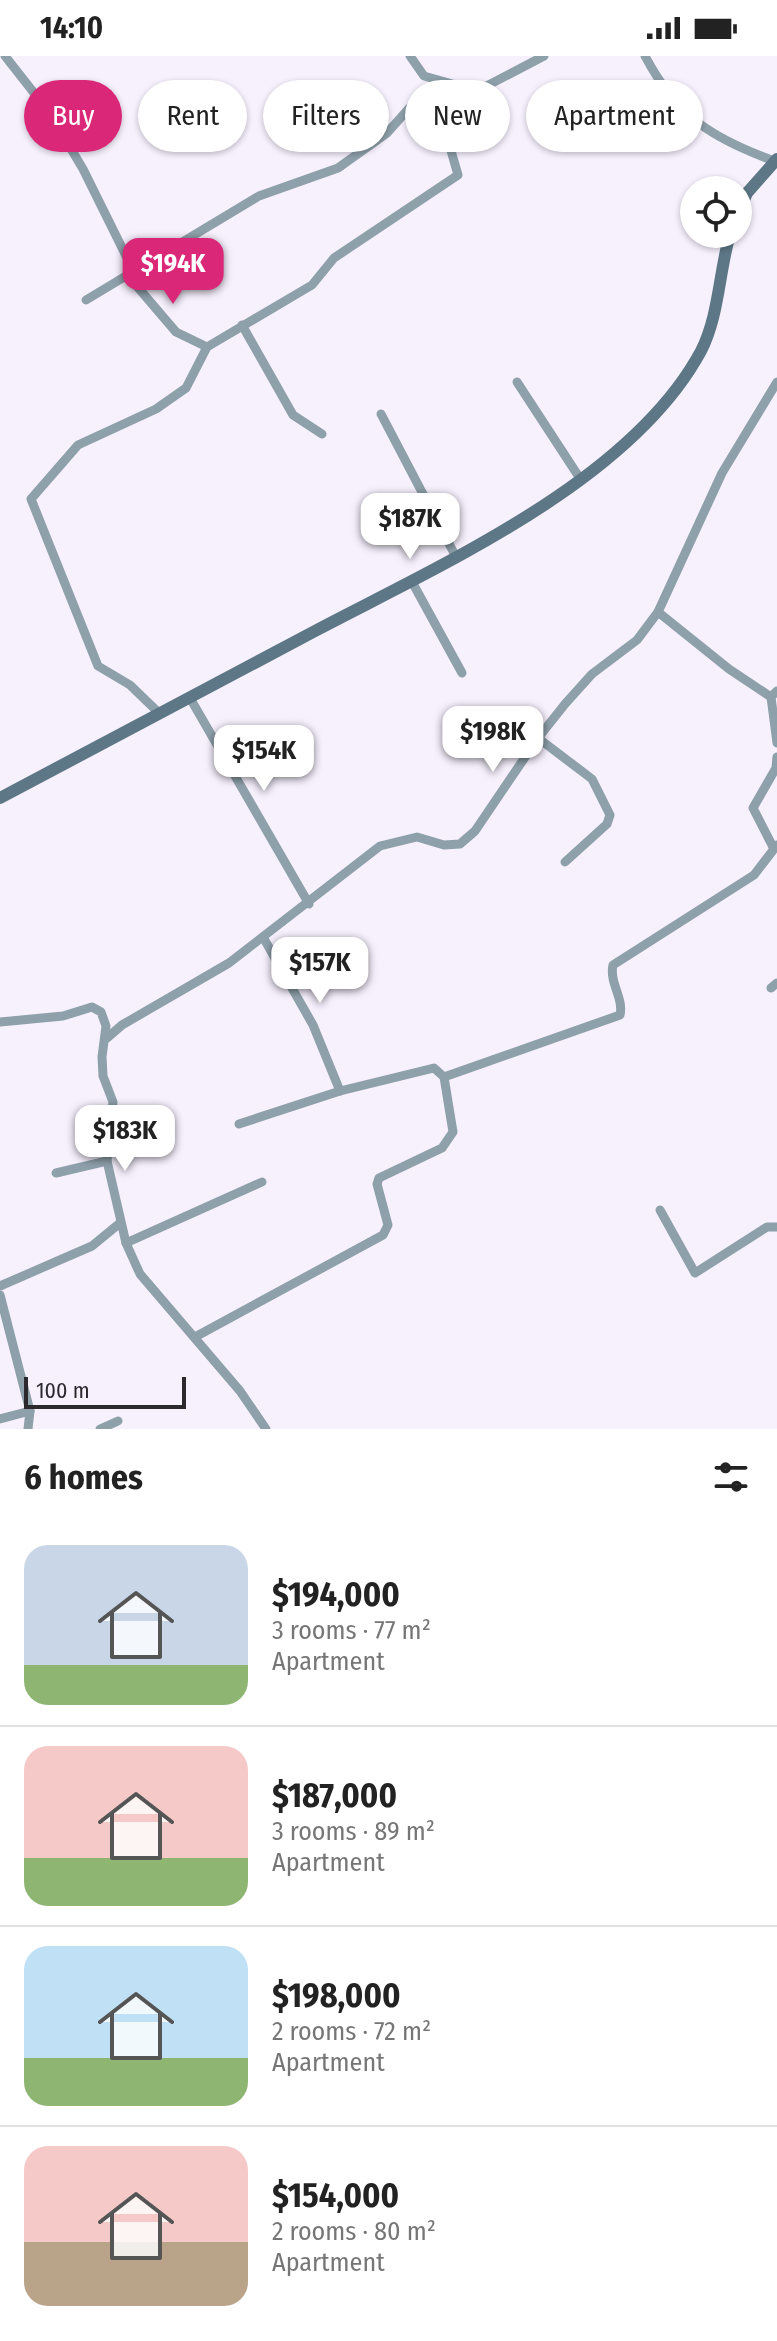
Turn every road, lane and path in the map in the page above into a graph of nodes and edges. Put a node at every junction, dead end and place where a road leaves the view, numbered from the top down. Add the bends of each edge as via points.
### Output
1 (5, 56) edge
2 (410, 56) edge
3 (544, 56) edge
4 (645, 56) edge
5 (439, 80) edge
6 (498, 80) edge
7 (405, 113) edge
8 (451, 152) edge
9 (776, 161) edge
10 (752, 187) edge
11 (726, 248) edge
12 (132, 276) junction
13 (86, 300) dead end
14 (242, 325) junction
15 (207, 347) junction
16 (517, 382) dead end
17 (777, 382) edge
18 (381, 414) dead end
19 (322, 434) dead end
20 (581, 480) junction
21 (456, 557) junction
22 (411, 580) junction
23 (658, 612) junction
24 (462, 673) dead end
25 (774, 694) edge
26 (190, 698) junction
27 (160, 714) junction
28 (538, 738) junction
29 (777, 743) edge
30 (777, 757) edge
31 (0, 798) edge
32 (775, 846) edge
33 (565, 862) dead end
34 (309, 904) junction
35 (263, 937) junction
36 (0, 1022) edge
37 (107, 1038) junction
38 (444, 1077) junction
39 (340, 1091) junction
40 (239, 1124) dead end
41 (107, 1161) junction
42 (56, 1173) dead end
43 (262, 1182) dead end
44 (660, 1210) dead end
45 (120, 1223) junction
46 (777, 1227) edge
47 (126, 1243) junction
48 (0, 1286) edge
49 (0, 1295) edge
50 (195, 1337) junction
51 (30, 1411) junction
52 (0, 1419) edge
53 (118, 1421) dead end
54 (28, 1429) edge
55 (100, 1429) edge
56 (266, 1429) edge

1 - 12 street via 49,112 83,169
2 - 5 street via 424,76
3 - 6 street
4 - 9 street via 663,90 684,114 712,133
7 - 12 street via 387,133 338,168 259,196
8 - 14 street via 458,175 334,258 312,285
9 - 10 street
11 - 20 street via 715,311 701,350 639,434
12 - 13 street
12 - 15 street via 176,332
14 - 15 street
14 - 19 street via 293,415
15 - 27 street via 186,388 156,409 78,445 31,499 98,666 130,685
16 - 20 street
17 - 23 street via 722,473
18 - 21 street
20 - 21 street
21 - 22 street
22 - 24 street
22 - 26 street
23 - 25 street via 729,669
23 - 28 street via 637,640 592,674
25 - 29 street
26 - 27 street
26 - 34 street
27 - 31 street
28 - 33 street via 592,779 610,815 607,824
28 - 34 street via 475,831 460,844 417,837 380,846
30 - 32 street via 753,808
32 - 38 street via 754,875 613,965 620,1015
34 - 35 street
35 - 37 street
35 - 39 street via 313,1025
36 - 37 street via 63,1016 92,1007 101,1012
37 - 41 street via 103,1076 113,1102
38 - 39 street via 434,1068
38 - 50 street via 453,1132 442,1148 379,1178 388,1225 383,1235
39 - 40 street
41 - 42 street
41 - 45 street
43 - 47 street
44 - 46 street via 695,1273 767,1227
45 - 47 street
45 - 48 street via 92,1246
47 - 50 street via 140,1274
49 - 51 street
50 - 56 street
51 - 52 street
51 - 54 street
53 - 55 street

